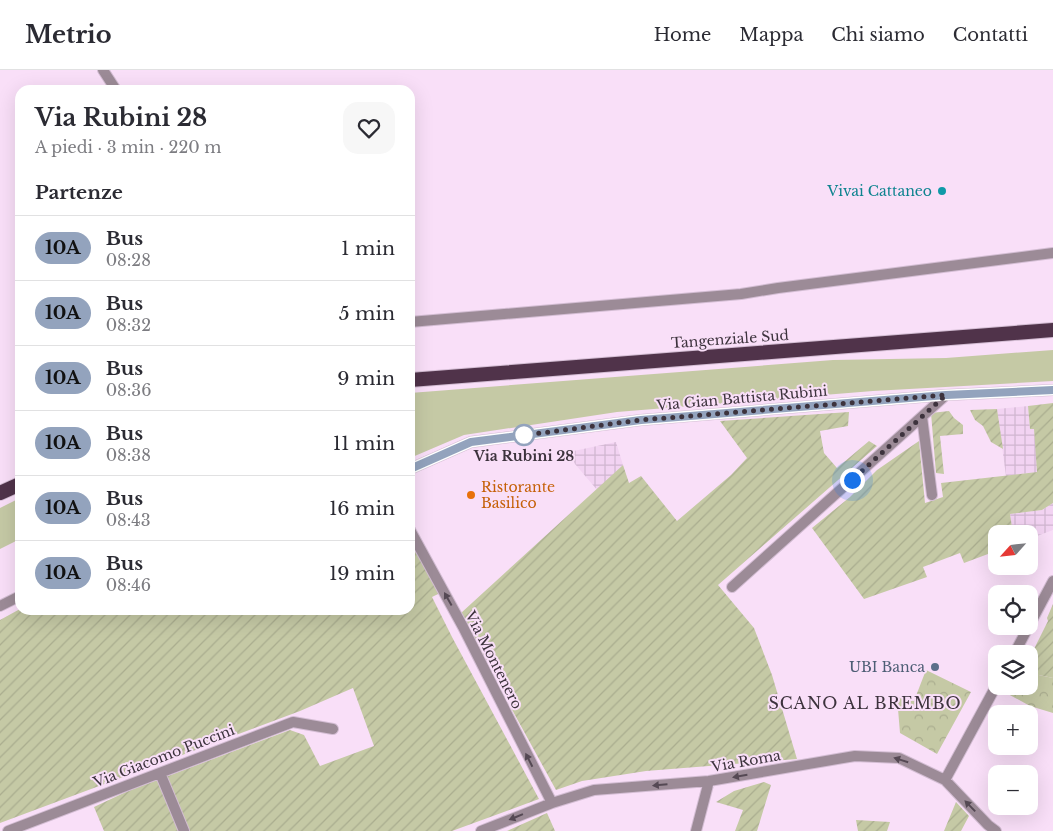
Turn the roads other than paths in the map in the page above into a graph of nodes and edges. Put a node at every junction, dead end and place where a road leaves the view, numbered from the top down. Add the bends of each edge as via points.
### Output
1 (103, 70) edge
2 (113, 85) edge
3 (1053, 253) edge
4 (415, 322) edge
5 (1053, 330) edge
6 (415, 380) edge
7 (1053, 390) edge
8 (946, 395) junction
9 (922, 417) junction
10 (415, 467) edge
11 (15, 486) edge
12 (0, 493) edge
13 (932, 495) dead end
14 (415, 539) edge
15 (1053, 581) edge
16 (732, 587) dead end
17 (15, 598) edge
18 (0, 606) edge
19 (1019, 645) edge
20 (991, 695) edge
21 (333, 728) dead end
22 (160, 773) junction
23 (945, 780) junction
24 (709, 781) junction
25 (552, 803) junction
26 (8, 831) edge
27 (184, 831) edge
28 (481, 831) edge
29 (696, 831) edge
30 (996, 831) edge

1 - 2 street
3 - 4 street via 741,294
5 - 6 highway, Tangenziale Sud
7 - 8 street, Via Gian Battista Rubini
8 - 9 street
8 - 10 street, Via Gian Battista Rubini via 641,420 471,442
9 - 13 street
9 - 16 street
11 - 12 highway
25 -> 14 street, Via Montenero
15 - 19 street
17 - 18 street
20 - 23 street
21 - 22 street, Via Giacomo Puccini via 293,722
22 - 26 street, Via Giacomo Puccini
22 - 27 street
23 -> 24 street, Via Roma via 900,758 854,756
30 -> 23 street, Via Roma
24 -> 25 street, Via Roma via 594,790
24 - 29 street
25 -> 28 street, Via Roma

